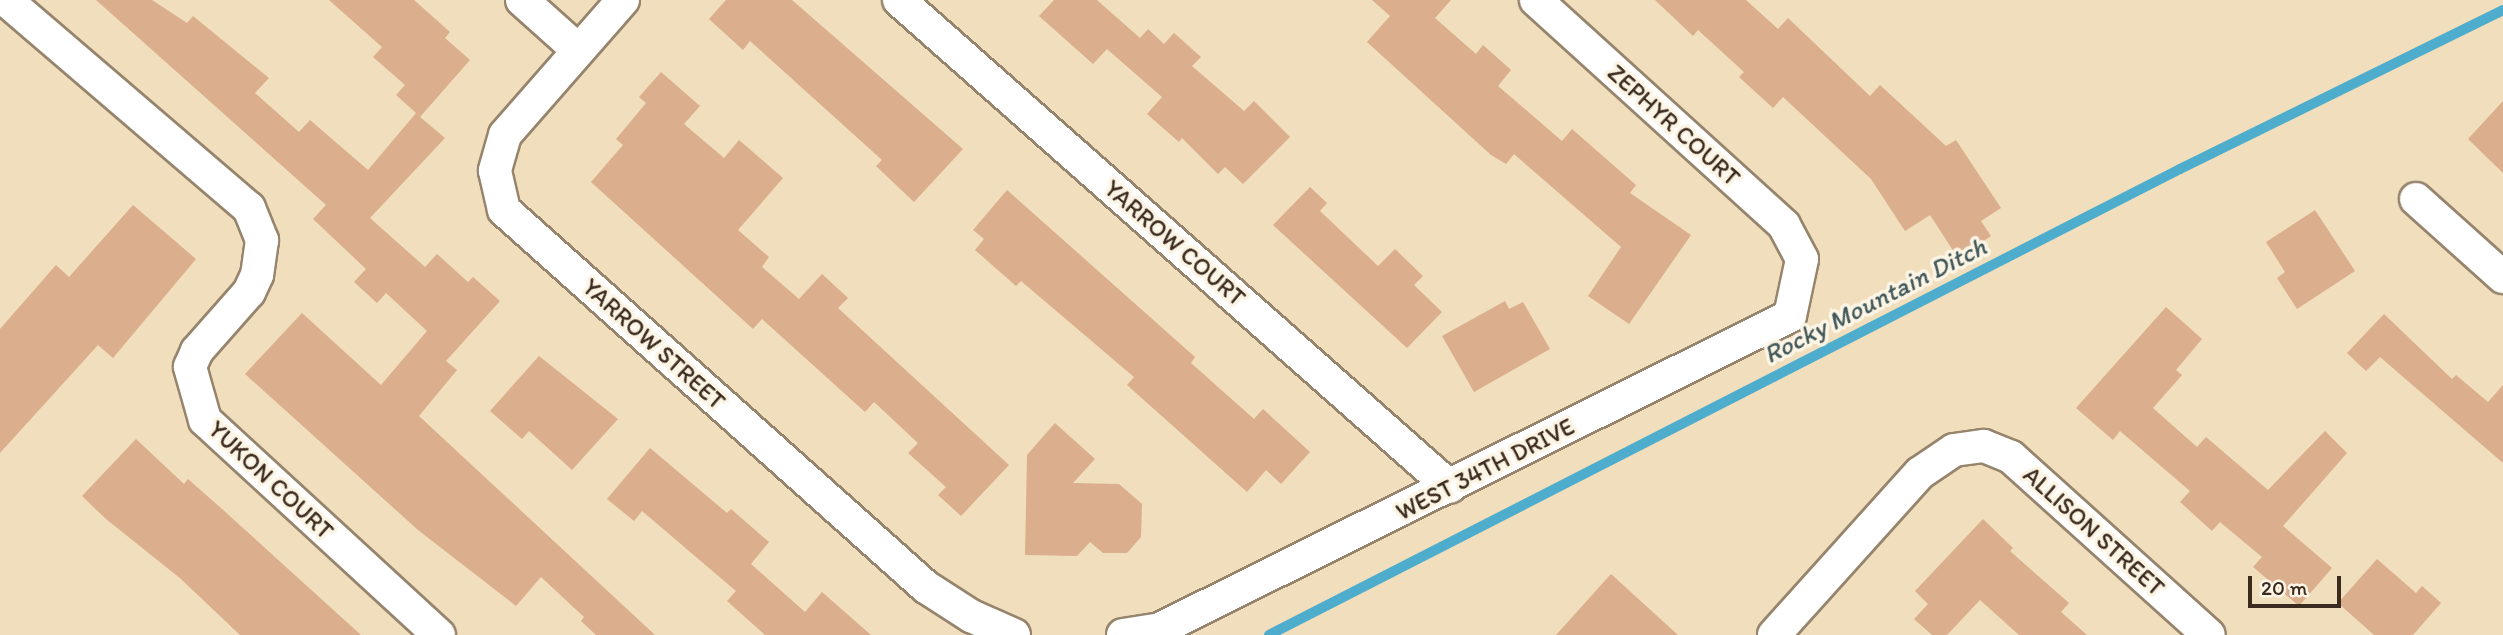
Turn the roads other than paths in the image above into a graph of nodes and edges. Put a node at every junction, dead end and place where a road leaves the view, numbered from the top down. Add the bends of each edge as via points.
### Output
1 (6, 0) edge
2 (522, 0) edge
3 (623, 0) edge
4 (899, 0) edge
5 (1536, 0) edge
6 (578, 50) junction
7 (2416, 199) dead end
8 (1802, 259) joint
9 (2503, 277) edge
10 (1450, 487) junction
11 (439, 635) edge
12 (1014, 635) edge
13 (1123, 635) edge
14 (1774, 635) edge
15 (2209, 635) edge

1 - 11 street, YUKON COURT via 249,208 262,240 262,257 249,292 197,351 190,367 201,413
2 - 6 street
3 - 6 street, YARROW STREET
4 - 10 street, YARROW COURT
5 - 8 street, ZEPHYR COURT via 1784,225
6 - 12 street, YARROW STREET via 505,135 495,172 504,209 926,587 971,616
7 - 9 street
8 - 10 street, WEST 34TH DRIVE via 1790,316
10 - 13 street, WEST 34TH DRIVE via 1160,629
14 - 15 street, ALLISON STREET via 1920,473 1945,454 1970,447 1997,449 2011,457

